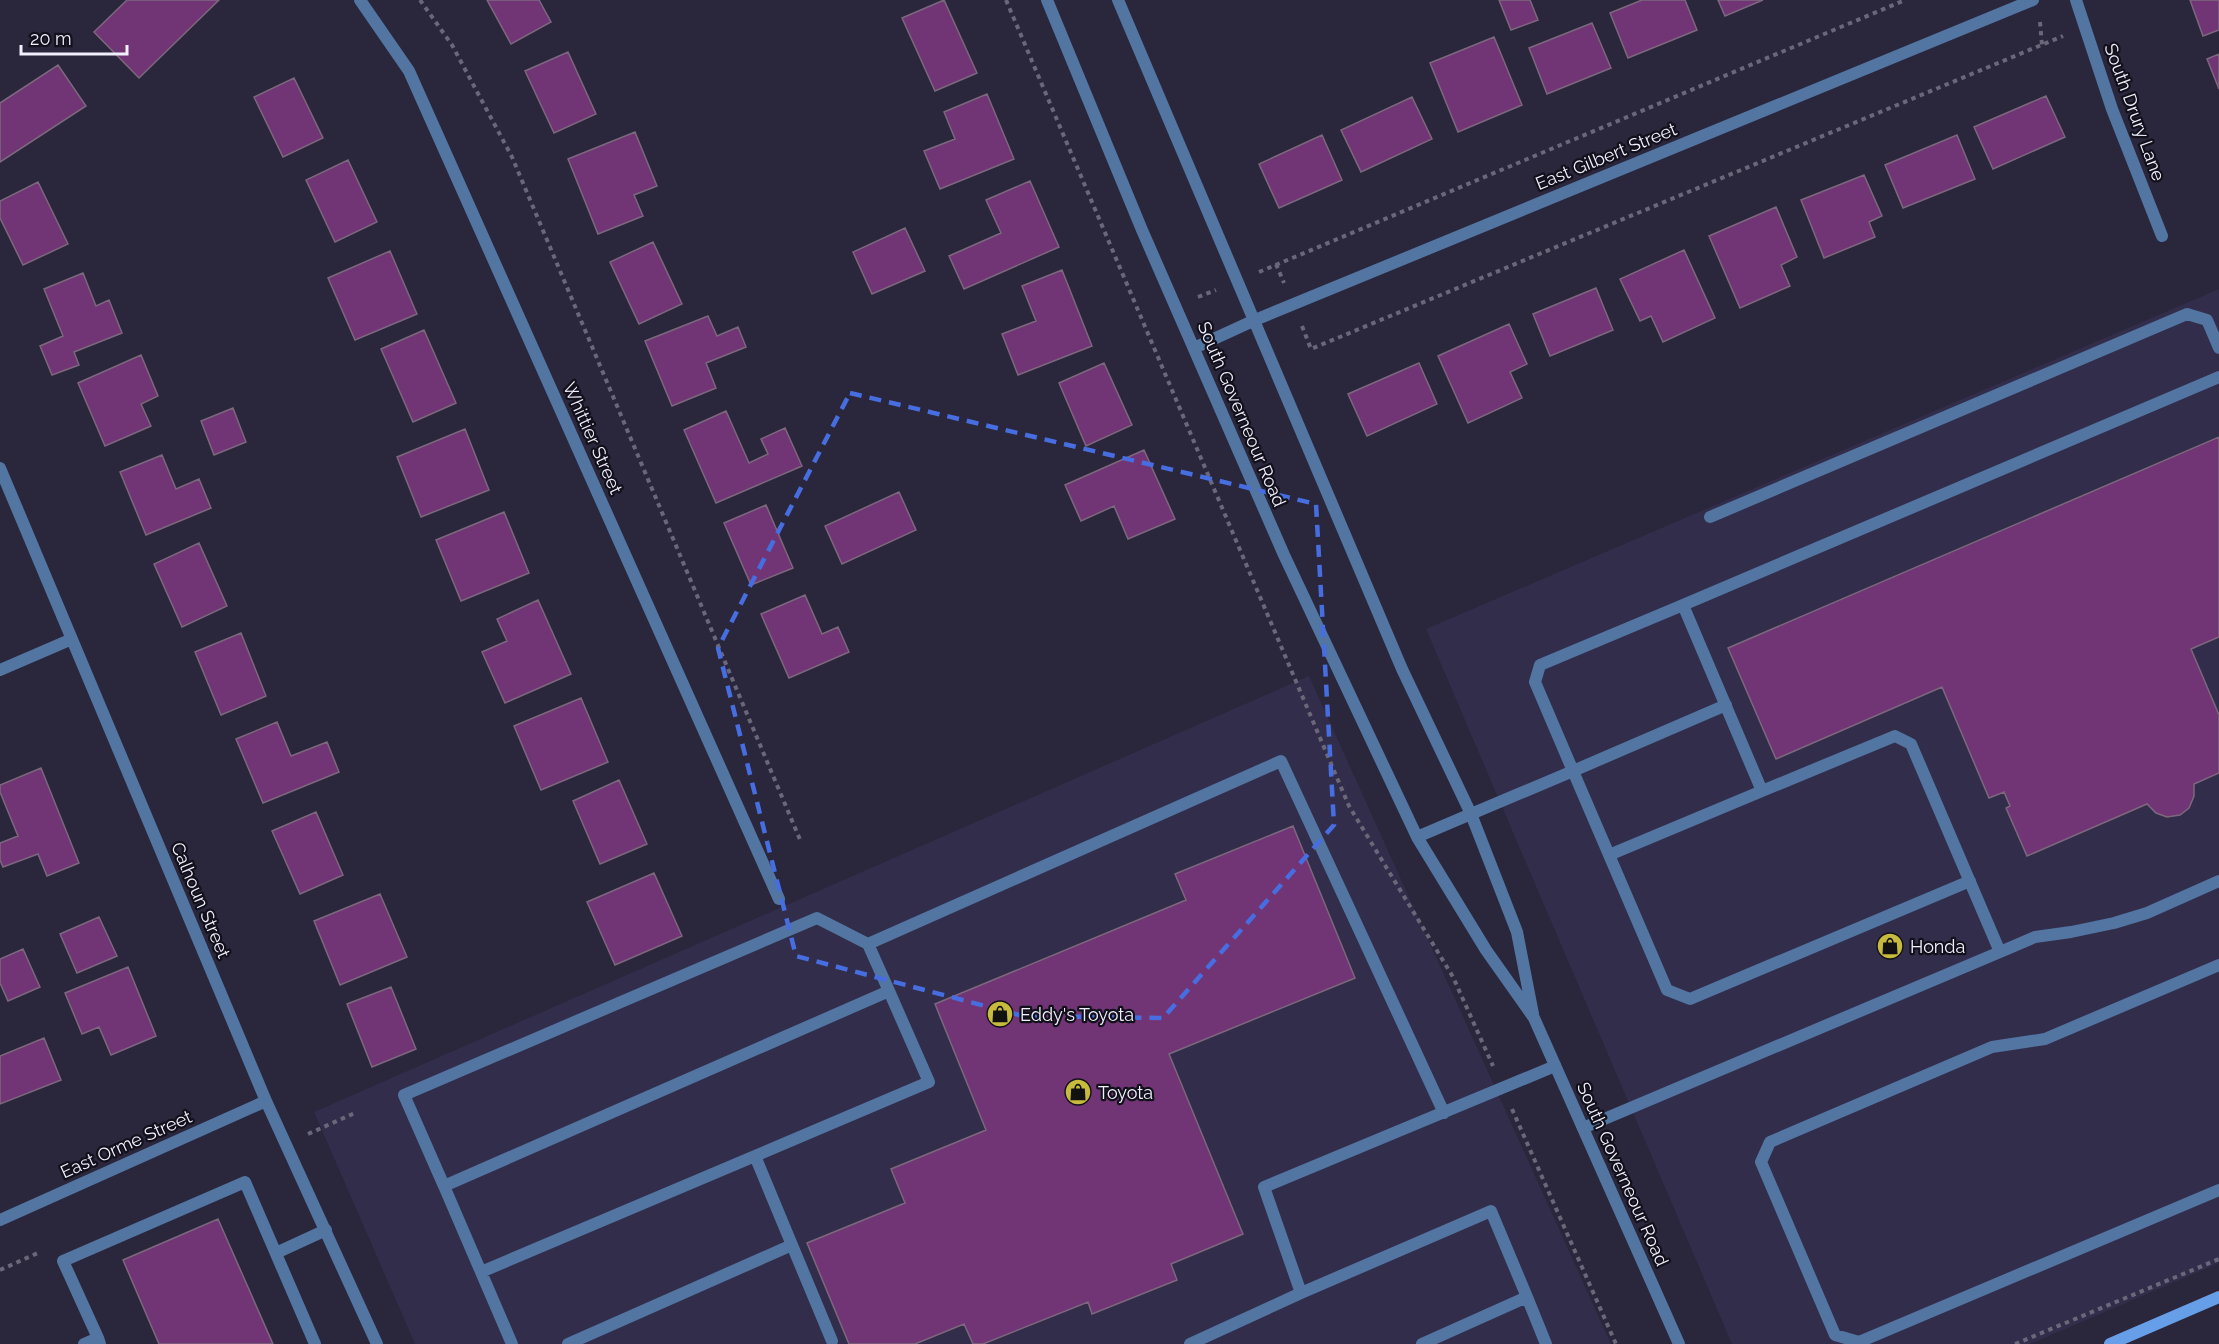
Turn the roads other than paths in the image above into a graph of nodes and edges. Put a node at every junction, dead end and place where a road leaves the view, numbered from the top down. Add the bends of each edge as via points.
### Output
1 (360, 0) edge
2 (1047, 0) edge
3 (1118, 0) edge
4 (2033, 0) edge
5 (2076, 0) edge
6 (2162, 236) dead end
7 (1255, 320) junction
8 (1194, 348) junction
9 (2219, 348) edge
10 (2219, 377) edge
11 (0, 468) edge
12 (1710, 517) dead end
13 (1683, 605) junction
14 (72, 639) junction
15 (0, 670) edge
16 (1726, 705) junction
17 (1573, 771) junction
18 (1762, 791) junction
19 (1471, 814) junction
20 (1417, 837) junction
21 (1609, 855) junction
22 (1970, 881) junction
23 (2219, 881) edge
24 (779, 899) dead end
25 (868, 944) junction
26 (2000, 952) junction
27 (2219, 965) edge
28 (889, 991) junction
29 (1534, 1018) junction
30 (1556, 1066) junction
31 (266, 1101) junction
32 (1444, 1113) junction
33 (1583, 1128) junction
34 (755, 1156) junction
35 (444, 1186) junction
36 (2219, 1190) edge
37 (0, 1220) edge
38 (326, 1230) junction
39 (792, 1245) junction
40 (276, 1253) junction
41 (481, 1272) junction
42 (1301, 1293) junction
43 (1527, 1297) junction
44 (2219, 1297) edge
45 (99, 1341) edge
46 (830, 1343) edge
47 (84, 1344) edge
48 (315, 1344) edge
49 (377, 1344) edge
50 (512, 1344) edge
51 (568, 1344) edge
52 (1190, 1344) edge
53 (1422, 1344) edge
54 (1546, 1344) edge
55 (1679, 1344) edge
56 (2110, 1344) edge

1 - 24 street, Whittier Street via 409,71
2 - 8 street, South Governeour Road
3 - 7 street, South Governeour Road
4 - 7 street, East Gilbert Street
5 - 6 street, South Drury Lane via 2112,109
7 - 8 street, East Gilbert Street
7 - 19 street, South Governeour Road via 1402,669
8 - 20 street, South Governeour Road via 1284,555
9 - 12 street via 2207,320 2187,314
10 - 13 street
11 - 14 street, Calhoun Street
13 - 16 street
13 - 17 street via 1540,665 1535,682
14 - 15 street
14 - 31 street, Calhoun Street
16 - 17 street
16 - 18 street
17 - 19 street
17 - 21 street
18 - 21 street
18 - 22 street via 1895,736 1911,744
19 - 20 street
19 - 29 street, South Governeour Road via 1517,932
20 - 29 street, South Governeour Road via 1486,950
21 - 22 street via 1667,990 1690,999
22 - 26 street
23 - 26 street via 2147,913 2082,930 2035,937
25 - 28 street
25 - 32 street via 1281,761
25 - 35 street via 817,918 404,1095
26 - 33 street
27 - 36 street via 2045,1039 1992,1047 1781,1137 1770,1142 1761,1162 1835,1335 1859,1342
28 - 34 street via 929,1082
28 - 35 street
29 - 30 street, South Governeour Road
30 - 32 street
30 - 33 street, South Governeour Road
31 - 37 street, East Orme Street
31 - 38 street, Calhoun Street
32 - 42 street via 1264,1187
33 - 55 street, South Governeour Road
34 - 39 street
34 - 41 street
35 - 41 street
38 - 40 street
38 - 49 street, Calhoun Street
39 - 46 street
39 - 51 street
40 - 45 street via 245,1182 63,1261
40 - 48 street
41 - 50 street
42 - 43 street via 1491,1211
42 - 52 street
43 - 53 street
43 - 54 street
44 - 56 main road
45 - 47 street

